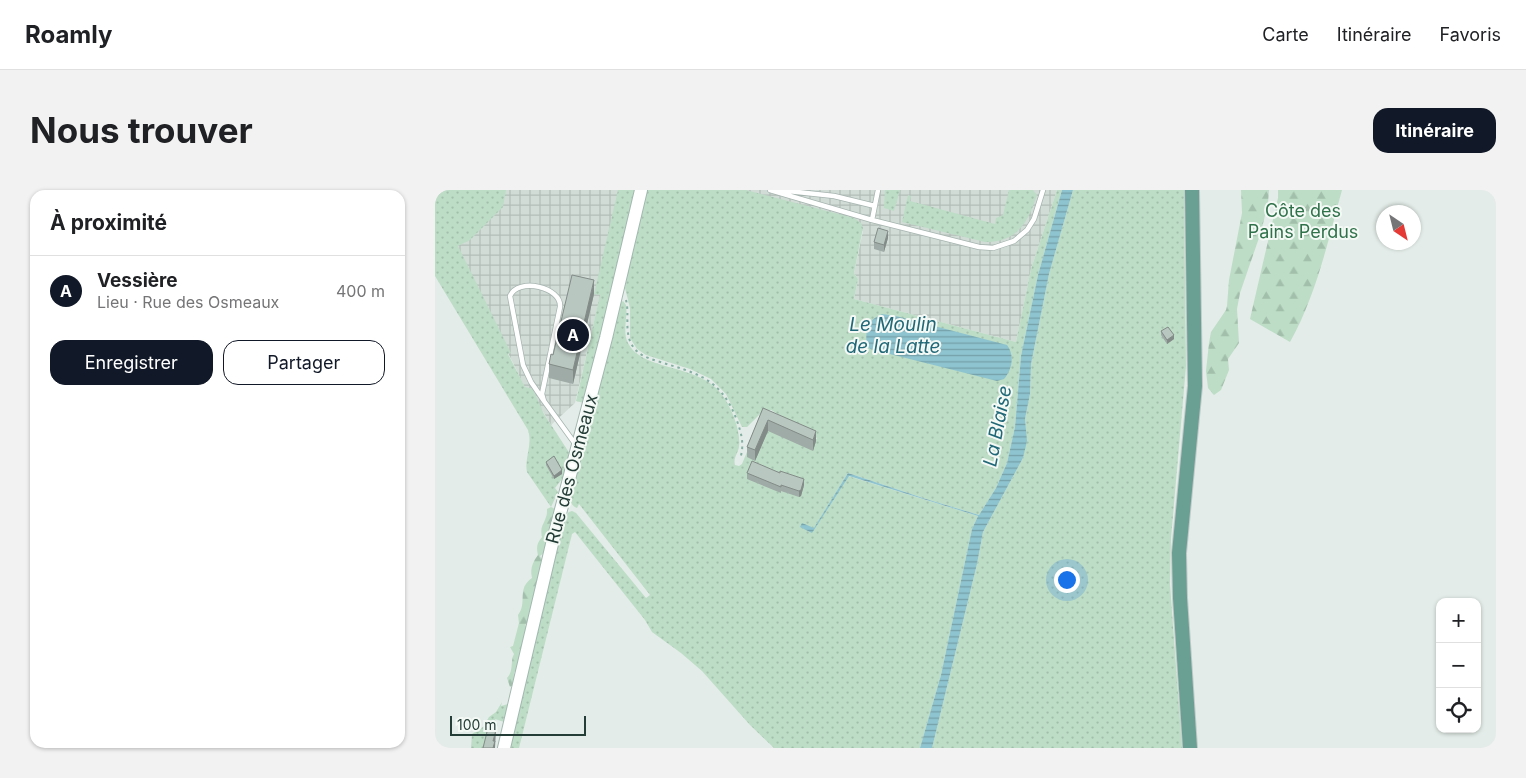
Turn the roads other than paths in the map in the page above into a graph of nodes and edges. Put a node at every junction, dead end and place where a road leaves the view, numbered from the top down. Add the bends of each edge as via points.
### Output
1 (641, 190) edge
2 (770, 190) edge
3 (779, 190) edge
4 (878, 190) edge
5 (1043, 190) edge
6 (1192, 190) edge
7 (875, 206) junction
8 (872, 220) junction
9 (544, 401) junction
10 (578, 448) junction
11 (504, 748) edge
12 (1190, 748) edge

1 - 10 main road, Rue des Osmeaux
2 - 8 lane
3 - 7 lane via 834,196
4 - 7 lane
5 - 8 lane via 1027,230 1014,240 993,248
6 - 12 main road via 1195,386 1179,553
7 - 8 lane
9 - 9 lane via 520,354 510,296 522,286 553,292 561,304 542,391
9 - 10 lane
10 - 11 main road, Rue des Osmeaux

